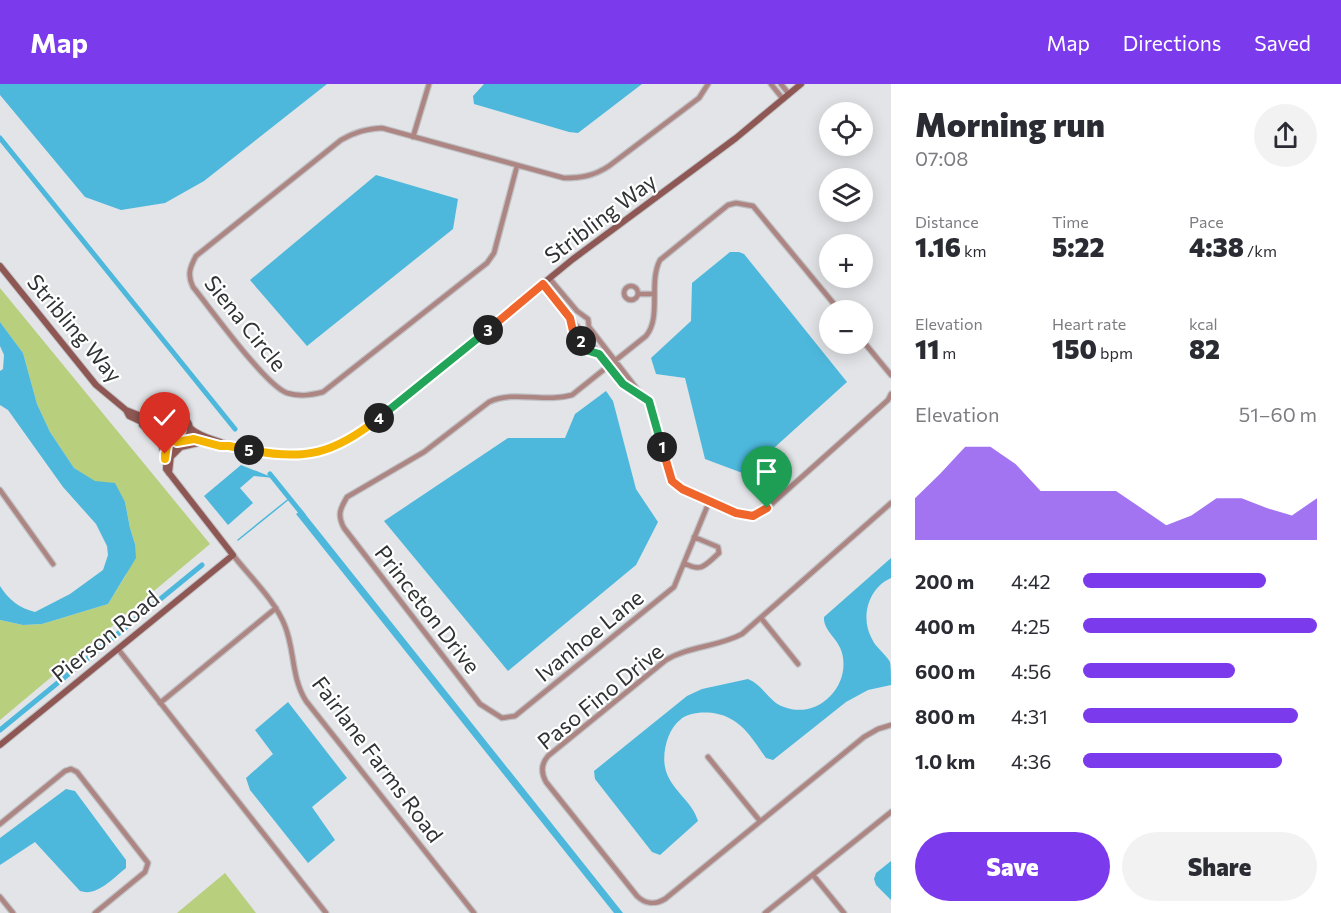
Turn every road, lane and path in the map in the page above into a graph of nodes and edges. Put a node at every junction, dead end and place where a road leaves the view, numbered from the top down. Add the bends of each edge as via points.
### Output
1 (429, 84) edge
2 (708, 84) edge
3 (771, 84) edge
4 (781, 84) edge
5 (801, 84) edge
6 (789, 94) junction
7 (783, 99) junction
8 (414, 137) junction
9 (517, 166) junction
10 (0, 266) edge
11 (550, 279) junction
12 (543, 284) junction
13 (638, 294) dead end
14 (654, 294) junction
15 (831, 300) edge
16 (574, 322) junction
17 (589, 325) junction
18 (581, 331) junction
19 (576, 335) junction
20 (873, 353) edge
21 (599, 354) junction
22 (615, 361) junction
23 (608, 366) junction
24 (891, 375) edge
25 (639, 393) junction
26 (891, 394) edge
27 (126, 410) junction
28 (132, 418) junction
29 (168, 420) junction
30 (189, 427) junction
31 (166, 436) junction
32 (182, 440) junction
33 (207, 442) junction
34 (229, 446) junction
35 (168, 459) junction
36 (0, 490) edge
37 (709, 502) junction
38 (891, 503) edge
39 (694, 537) junction
40 (233, 555) junction
41 (53, 564) dead end
42 (684, 564) junction
43 (276, 608) junction
44 (761, 618) junction
45 (117, 649) junction
46 (798, 664) dead end
47 (160, 703) junction
48 (502, 718) joint
49 (891, 725) edge
50 (0, 745) edge
51 (708, 757) dead end
52 (891, 812) edge
53 (760, 821) junction
54 (0, 824) edge
55 (813, 875) junction
56 (0, 897) edge
57 (13, 913) edge
58 (95, 913) edge
59 (326, 913) edge
60 (474, 913) edge
61 (765, 913) edge
62 (844, 913) edge

1 - 8 street
2 - 9 street, Siena Circle via 699,98 596,174 564,178
3 - 7 street
4 - 6 street
5 - 6 street, Stribling Way
6 - 7 street, Stribling Way
7 - 11 street, Stribling Way
8 - 9 street, Siena Circle
8 - 9 street, Siena Circle via 382,128 367,129 341,140 196,256 190,267 193,287 268,381 280,390 305,396 323,392 487,263 494,253
10 - 27 street, Stribling Way via 96,385
11 - 12 street, Stribling Way
11 - 17 street via 588,319
12 - 16 street
12 - 34 street, Stribling Way via 343,444 291,456
13 - 14 street
14 - 15 street via 660,260 728,205 736,203 753,206
14 - 22 street via 650,331
16 - 18 street
16 - 19 street via 571,325
17 - 18 street
17 - 22 street
18 - 19 street
18 - 21 street
19 - 21 street via 589,351
20 - 24 street
21 - 23 street
22 - 23 street
22 - 25 street
23 - 25 street via 623,384
23 - 48 street, Princeton Drive via 572,395 499,397 489,402 424,452 347,497 339,510 344,528 480,704
25 - 37 street via 649,401 672,481
26 - 37 street via 767,508 753,516
27 - 28 street, Stribling Way
27 - 29 street, Stribling Way via 151,420
28 - 31 street, Stribling Way
28 - 35 street via 160,441
29 - 30 street via 182,418
29 - 31 street via 164,426
30 - 32 street
30 - 34 street, Stribling Way
31 - 32 street
31 - 35 street, Fairlane Farms Road
32 - 33 street, Stribling Way
32 - 35 street, Fairlane Farms Road
33 - 34 street, Stribling Way
33 - 35 street via 185,445
35 - 40 street, Fairlane Farms Road via 170,472
36 - 41 street
37 - 39 street, Ivanhoe Lane
38 - 44 street, Paso Fino Drive
39 - 42 street, Ivanhoe Lane
39 - 42 street via 718,547 719,553 701,568
40 - 43 street, Fairlane Farms Road
40 - 45 street, Pierson Road
42 - 48 street, Ivanhoe Lane via 674,586 515,716
43 - 47 street
43 - 60 street, Fairlane Farms Road via 288,633 295,678 306,701
44 - 46 street
44 - 53 street, Paso Fino Drive via 733,639 684,651 666,660 548,756 542,769 546,782 637,896 649,903 665,899
45 - 47 street
45 - 50 street, Pierson Road
47 - 59 street
49 - 53 street, Paso Fino Drive via 864,737
51 - 53 street
52 - 55 street
54 - 58 street via 65,771 77,772 148,862 145,872
55 - 61 street
55 - 62 street
56 - 57 street

